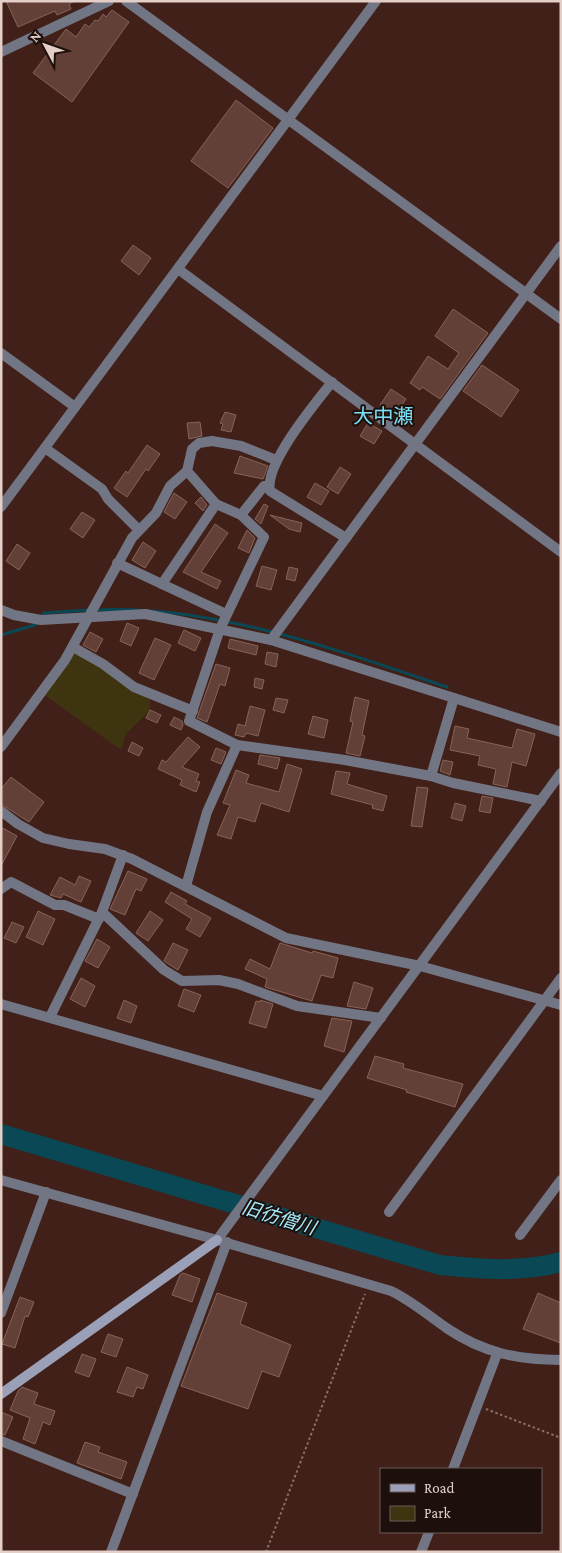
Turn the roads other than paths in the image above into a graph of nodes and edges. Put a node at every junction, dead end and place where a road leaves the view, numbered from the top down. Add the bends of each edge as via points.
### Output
1 (109, 1) edge
2 (126, 1) edge
3 (376, 1) edge
4 (1, 52) edge
5 (289, 120) junction
6 (561, 246) edge
7 (178, 269) junction
8 (526, 294) junction
9 (561, 319) edge
10 (1, 353) edge
11 (332, 382) junction
12 (75, 407) junction
13 (416, 443) junction
14 (45, 448) junction
15 (276, 460) junction
16 (188, 471) junction
17 (269, 486) junction
18 (216, 504) junction
19 (1, 508) edge
20 (241, 515) junction
21 (140, 530) junction
22 (346, 538) junction
23 (561, 552) edge
24 (117, 563) junction
25 (162, 584) junction
26 (1, 610) edge
27 (226, 614) junction
28 (89, 617) junction
29 (220, 629) junction
30 (271, 640) junction
31 (73, 647) junction
32 (454, 698) junction
33 (192, 711) junction
34 (561, 732) edge
35 (237, 745) junction
36 (1, 747) edge
37 (561, 773) edge
38 (431, 776) junction
39 (540, 801) junction
40 (1, 811) edge
41 (123, 855) junction
42 (186, 886) junction
43 (1, 889) edge
44 (101, 915) junction
45 (420, 966) junction
46 (561, 978) edge
47 (545, 1000) junction
48 (1, 1004) edge
49 (561, 1005) edge
50 (50, 1017) junction
51 (382, 1018) junction
52 (323, 1096) junction
53 (1, 1180) edge
54 (561, 1180) edge
55 (46, 1192) junction
56 (389, 1212) dead end
57 (520, 1235) dead end
58 (222, 1241) junction
59 (1, 1313) edge
60 (497, 1354) junction
61 (561, 1360) edge
62 (1, 1394) edge
63 (1, 1441) edge
64 (452, 1468) edge
65 (133, 1494) junction
66 (428, 1533) edge
67 (111, 1552) edge
68 (421, 1552) edge

1 - 4 street
2 - 5 street
3 - 5 street
5 - 7 street
5 - 8 street
6 - 8 street
7 - 11 street
7 - 12 street
8 - 9 street
8 - 13 street
10 - 12 street
11 - 13 street
11 - 15 street
12 - 14 street
13 - 22 street
13 - 23 street
14 - 19 street
14 - 21 street via 102,489
15 - 16 street via 241,446 212,441 192,449
15 - 17 street
16 - 18 street
16 - 21 street via 170,486 156,513
17 - 20 street via 264,486
17 - 22 street via 270,491
18 - 20 street
18 - 25 street
20 - 27 street via 264,537
21 - 24 street
22 - 30 street
24 - 25 street
24 - 28 street
25 - 27 street
26 - 28 street via 41,620
27 - 29 street
28 - 29 street via 145,614
28 - 31 street
29 - 30 street
29 - 33 street
30 - 32 street
31 - 33 street via 134,687
31 - 36 street
32 - 34 street
32 - 38 street
33 - 35 street via 189,721
35 - 38 street
35 - 42 street via 207,812
37 - 39 street
38 - 39 street via 453,784
39 - 45 street
40 - 41 street via 43,838
41 - 42 street
41 - 44 street
42 - 45 street via 286,938
43 - 44 street via 11,882 54,905
44 - 50 street
44 - 51 street via 164,970 182,981 219,980 297,1006
45 - 47 street
45 - 51 street
46 - 47 street
47 - 49 street
47 - 56 street
48 - 50 street
50 - 52 street
51 - 52 street
52 - 58 street
53 - 55 street
54 - 57 street
55 - 58 street
55 - 59 street
58 - 60 street via 369,1283 402,1296 460,1337
58 - 62 street
58 - 65 street
60 - 61 street via 521,1359
60 - 64 street
63 - 65 street
65 - 67 street
66 - 68 street

